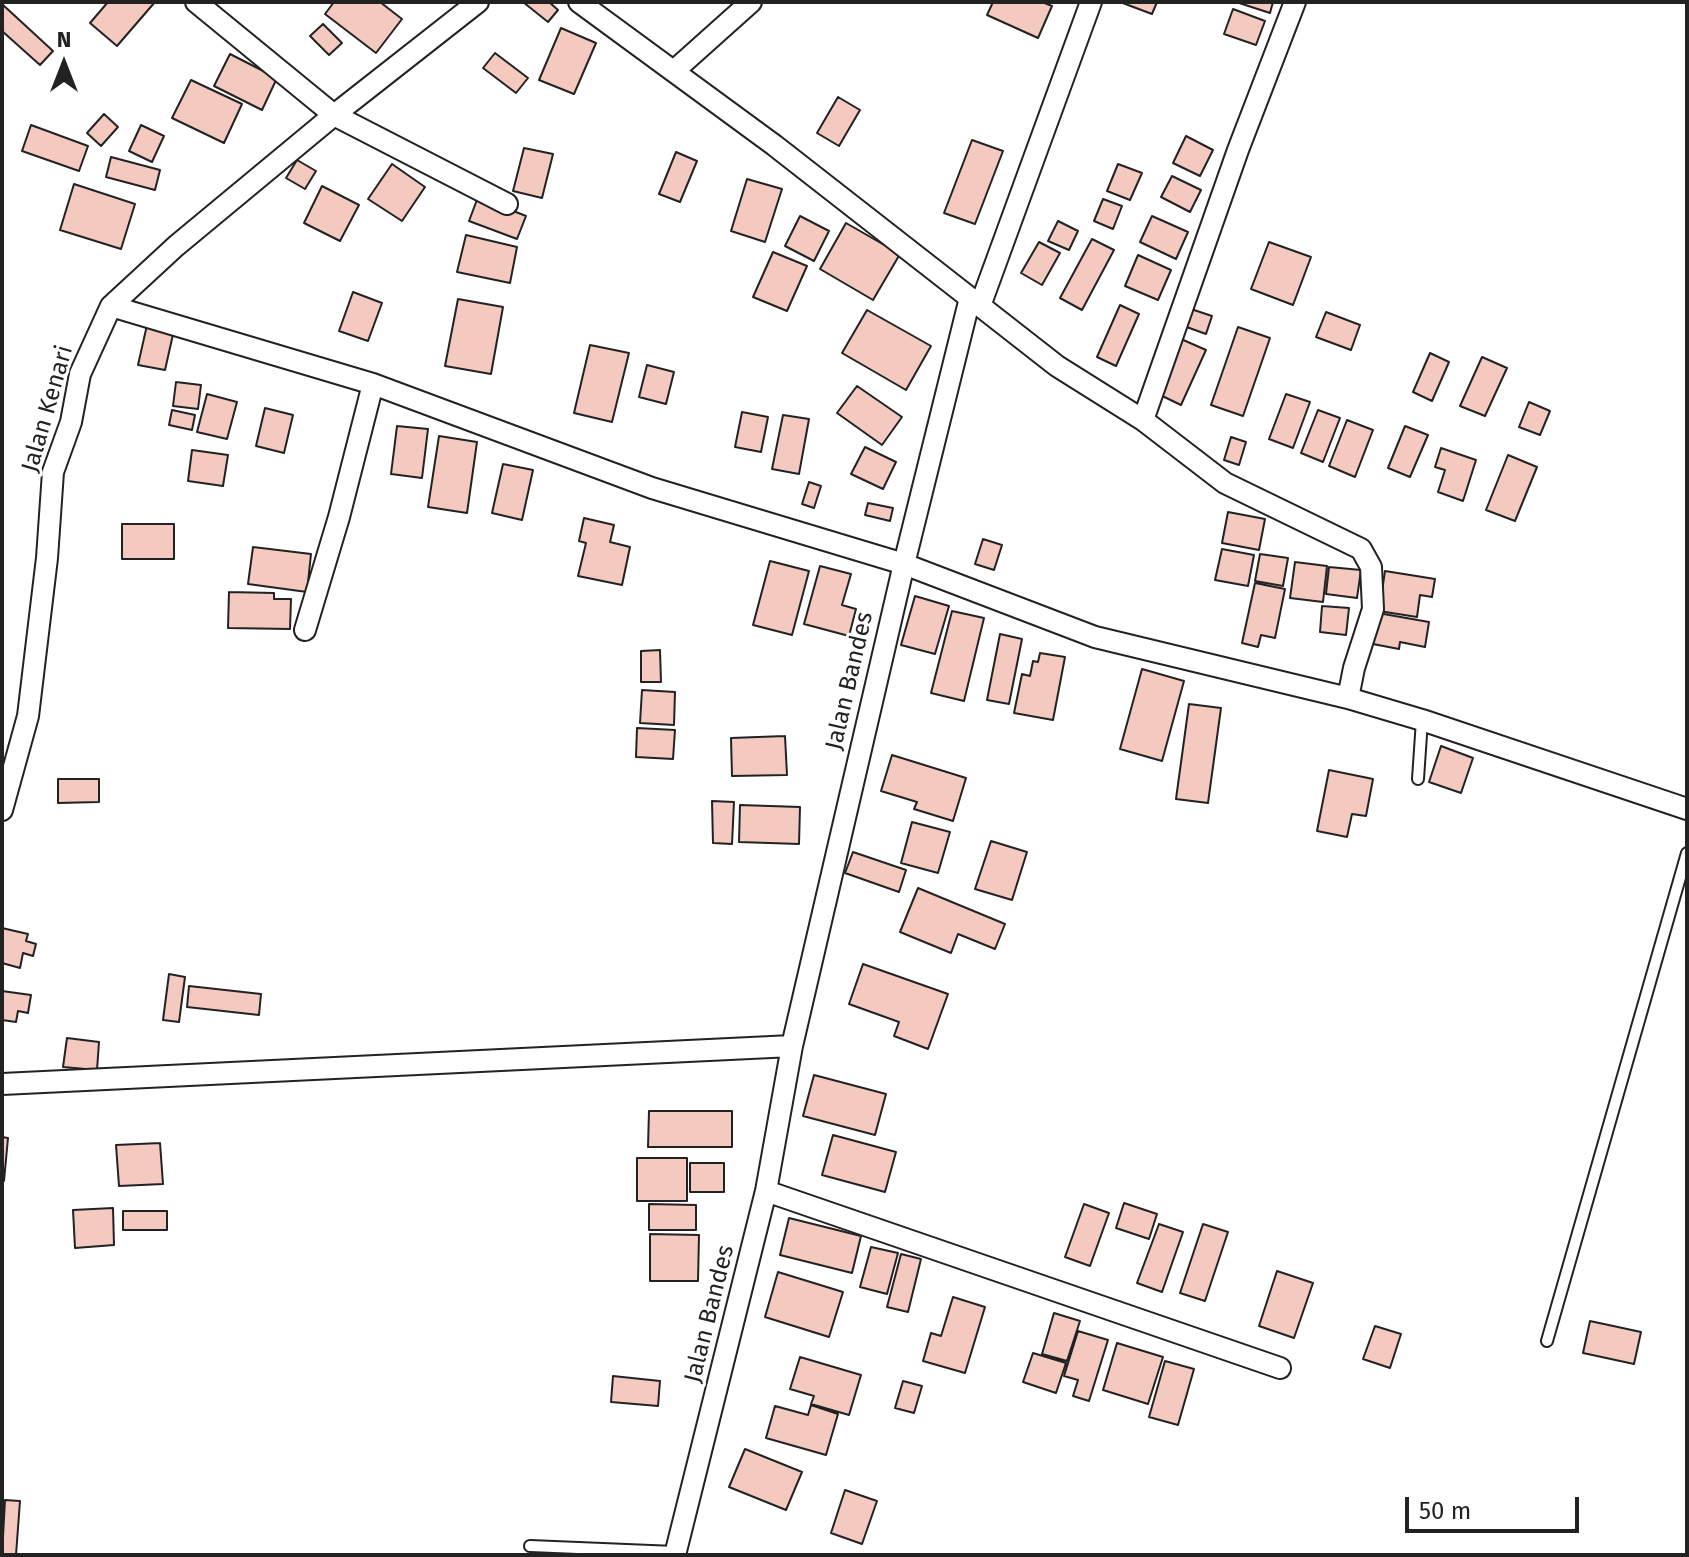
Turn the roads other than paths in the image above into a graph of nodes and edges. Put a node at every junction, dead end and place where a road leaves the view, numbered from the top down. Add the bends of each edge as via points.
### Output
1 (196, 2) edge
2 (478, 2) edge
3 (579, 2) edge
4 (751, 2) edge
5 (1091, 2) edge
6 (1295, 2) edge
7 (675, 70) junction
8 (334, 115) junction
9 (507, 204) dead end
10 (975, 302) junction
11 (111, 306) junction
12 (373, 384) junction
13 (1143, 420) junction
14 (904, 564) junction
15 (305, 630) dead end
16 (1348, 698) junction
17 (1422, 720) junction
18 (1418, 779) dead end
19 (1687, 809) edge
20 (2, 810) edge
21 (1687, 853) edge
22 (792, 1046) junction
23 (2, 1084) edge
24 (766, 1191) junction
25 (1547, 1341) dead end
26 (1280, 1368) dead end
27 (530, 1546) dead end
28 (675, 1554) edge

1 - 8 street
2 - 8 street, Jalan Kenari
3 - 7 street
4 - 7 street
5 - 10 street, Jalan Bandes
6 - 13 street
7 - 10 street
8 - 9 street
8 - 11 street, Jalan Kenari
10 - 13 street via 1057,366
10 - 14 street, Jalan Bandes
11 - 12 street
11 - 20 street, Jalan Kenari via 80,374 71,422 53,472 28,716
12 - 14 street via 652,488
12 - 15 street
13 - 16 street via 1225,483 1353,544 1366,556 1373,609
14 - 16 street via 1095,637
14 - 22 street, Jalan Bandes
16 - 17 street
17 - 18 lane
17 - 19 street
21 - 25 lane
22 - 23 street
22 - 24 street, Jalan Bandes
24 - 26 street
24 - 28 street, Jalan Bandes
27 - 28 lane

